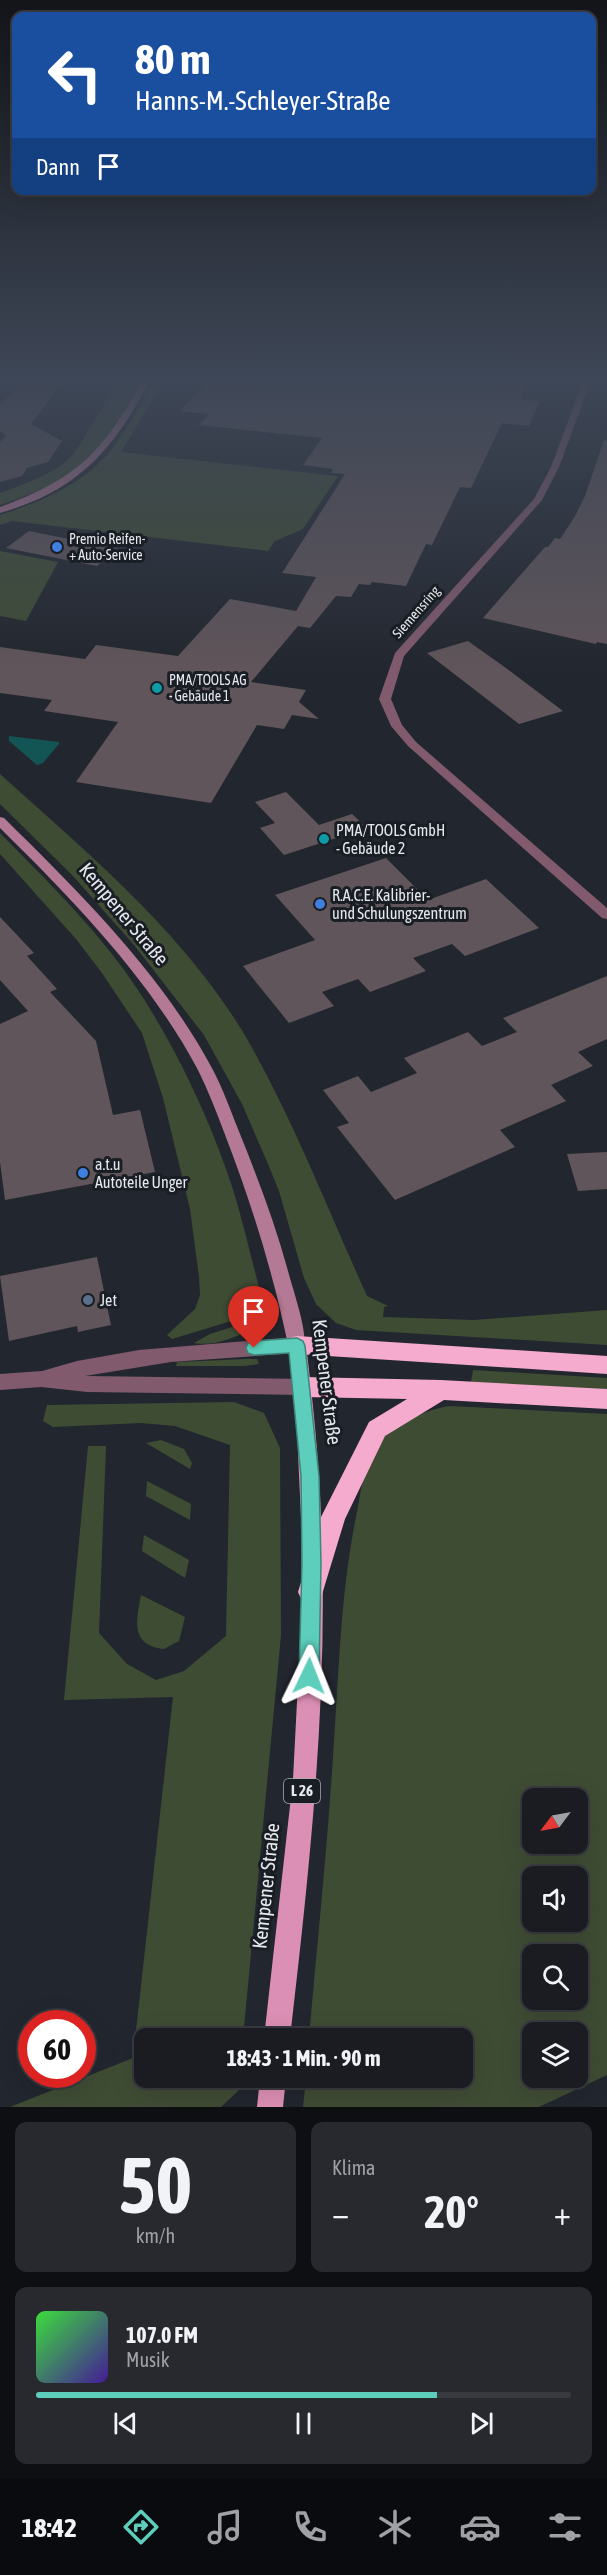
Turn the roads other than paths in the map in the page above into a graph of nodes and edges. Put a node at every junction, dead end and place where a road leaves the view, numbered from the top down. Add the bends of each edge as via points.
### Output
1 (68, 479) edge
2 (549, 479) edge
3 (0, 510) edge
4 (0, 821) edge
5 (607, 915) edge
6 (297, 1346) junction
7 (607, 1365) edge
8 (41, 1379) junction
9 (0, 1382) edge
10 (303, 1387) junction
11 (441, 1390) junction
12 (607, 1399) edge
13 (311, 1592) junction
14 (279, 2028) edge
15 (272, 2088) edge
16 (270, 2107) edge

1 - 3 main road
2 - 5 street, Siemensring via 538,500 399,655 385,699 397,726 412,744
4 - 6 main road, Kempener Straße / L 26 via 68,888 140,972 201,1062 255,1189
6 - 7 highway
6 - 8 street via 164,1356 80,1367
6 - 10 main road, Kempener Straße / L 26
8 - 9 street
8 - 10 street via 87,1384
10 - 11 highway
10 - 13 main road, Kempener Straße / L 26 via 310,1476
11 - 12 highway
11 - 13 highway via 377,1429 333,1516
13 - 14 main road, Kempener Straße / L 26 via 302,1800
15 - 16 main road

